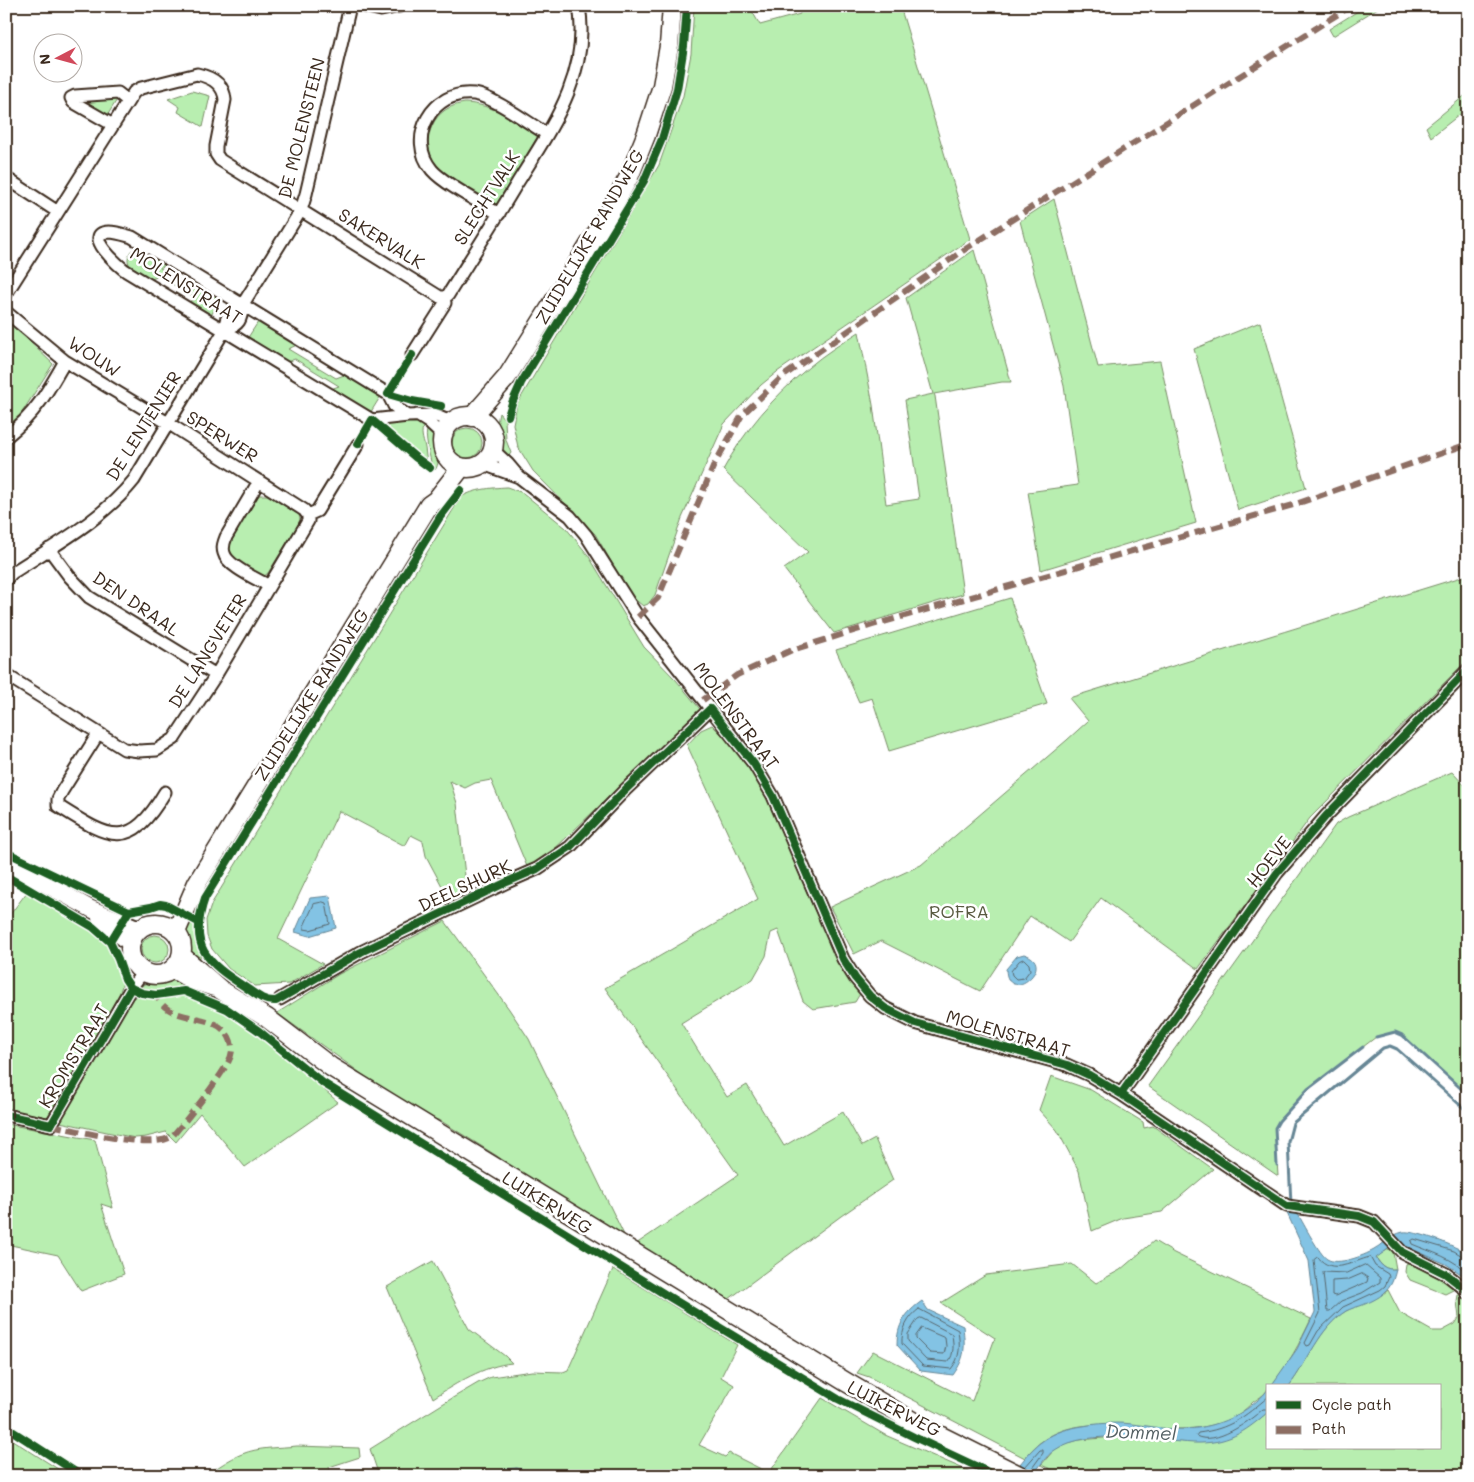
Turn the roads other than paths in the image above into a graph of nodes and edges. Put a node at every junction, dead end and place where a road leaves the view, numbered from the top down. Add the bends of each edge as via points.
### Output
1 (350, 6) edge
2 (363, 6) edge
3 (400, 6) edge
4 (579, 6) edge
5 (672, 6) edge
6 (128, 101) junction
7 (113, 125) junction
8 (547, 134) junction
9 (6, 178) edge
10 (301, 210) junction
11 (58, 212) junction
12 (498, 214) junction
13 (6, 294) edge
14 (444, 297) junction
15 (243, 304) junction
16 (6, 312) edge
17 (224, 331) junction
18 (412, 355) dead end
19 (65, 361) junction
20 (507, 377) junction
21 (390, 400) junction
22 (412, 415) junction
23 (472, 416) junction
24 (380, 420) junction
25 (168, 423) junction
26 (488, 426) junction
27 (447, 428) junction
28 (6, 437) edge
29 (358, 444) dead end
30 (488, 457) junction
31 (454, 463) junction
32 (518, 477) junction
33 (259, 480) junction
34 (308, 515) junction
35 (49, 549) junction
36 (8, 572) edge
37 (269, 586) junction
38 (1468, 670) edge
39 (216, 675) junction
40 (6, 676) edge
41 (710, 709) junction
42 (98, 734) junction
43 (165, 792) dead end
44 (6, 864) edge
45 (169, 928) junction
46 (134, 936) junction
47 (177, 963) junction
48 (143, 972) junction
49 (280, 999) dead end
50 (1121, 1094) junction
51 (6, 1115) edge
52 (1468, 1294) edge
53 (1021, 1476) edge

1 - 10 street, DE MOLENSTEEN
2 - 3 street via 381,10
4 - 8 street, SLECHTVALK via 582,30 577,69 566,99
5 - 20 main road, ZUIDELIJKE RANDWEG via 662,86 629,177
6 - 7 street
6 - 7 street via 118,93 71,98
6 - 10 street, SAKERVALK via 141,88 177,78 197,74 216,82 225,93 225,100 216,154 220,160
7 - 11 street
8 - 12 street, SLECHTVALK
8 - 12 street via 489,99 472,94 447,98 428,116 421,140 424,156 432,170
9 - 11 street
10 - 14 street, SAKERVALK
10 - 15 street, DE MOLENSTEEN
11 - 13 street
12 - 14 street, SLECHTVALK
14 - 18 street, SLECHTVALK via 445,303
15 - 17 street, DE MOLENSTEEN via 231,311 225,320
15 - 17 street, MOLENSTRAAT via 132,237 109,232 100,236 101,246 116,264
15 - 21 street, MOLENSTRAAT via 388,394
16 - 19 street, WOUW
17 - 24 street, MOLENSTRAAT via 372,420
17 - 25 street, DE LENTENIER
19 - 25 street, WOUW
19 - 28 street via 47,393 24,422
20 - 23 main road, ZUIDELIJKE RANDWEG
20 - 26 main road, ZUIDELIJKE RANDWEG
21 - 22 street, MOLENSTRAAT via 398,410
21 - 24 street via 388,410
22 - 24 street, MOLENSTRAAT
22 - 27 street, MOLENSTRAAT via 434,415
23 - 26 main road
23 - 27 main road via 458,418
25 - 33 street, SPERWER
25 - 35 street, DE LENTENIER via 126,490 91,521
26 - 30 main road via 494,442
27 - 31 main road via 441,443 443,451
29 - 34 street, DE LANGVETER via 316,511
30 - 31 main road via 476,468
30 - 32 street, MOLENSTRAAT
30 - 32 street, MOLENSTRAAT via 508,464
31 - 45 main road, ZUIDELIJKE RANDWEG via 436,500 429,505 197,883 186,894
32 - 41 street, MOLENSTRAAT via 570,516 586,535 638,617
33 - 34 street, SPERWER
33 - 37 street, SPERWER via 223,546 230,563
34 - 37 street, DE LANGVETER via 308,521
35 - 36 street, DE LENTENIER
35 - 39 street, DEN DRAAL via 88,597
37 - 39 street, DE LANGVETER
38 - 50 street, HOEVE via 1326,816 1277,873
39 - 42 street, DE LANGVETER via 174,739 157,750 139,752 124,749
40 - 42 street, DE LANGVETER
41 - 49 street, DEELSHURK via 570,847 537,869 361,952
41 - 50 street, MOLENSTRAAT via 754,764 773,796 842,959 870,996 885,1008 915,1023 1066,1065
42 - 43 street via 62,790 58,806 96,830 116,835 134,830
44 - 46 street
45 - 46 main road via 154,923 146,925
45 - 47 main road via 182,947
46 - 48 main road via 130,952 136,967
47 - 48 main road via 159,976
47 - 53 main road, LUIKERWEG via 190,979 221,990 267,1018 331,1067 637,1255 921,1426
48 - 51 street, KROMSTRAAT via 51,1124
50 - 52 street, MOLENSTRAAT via 1292,1207 1359,1216 1374,1222 1402,1252 1446,1274

